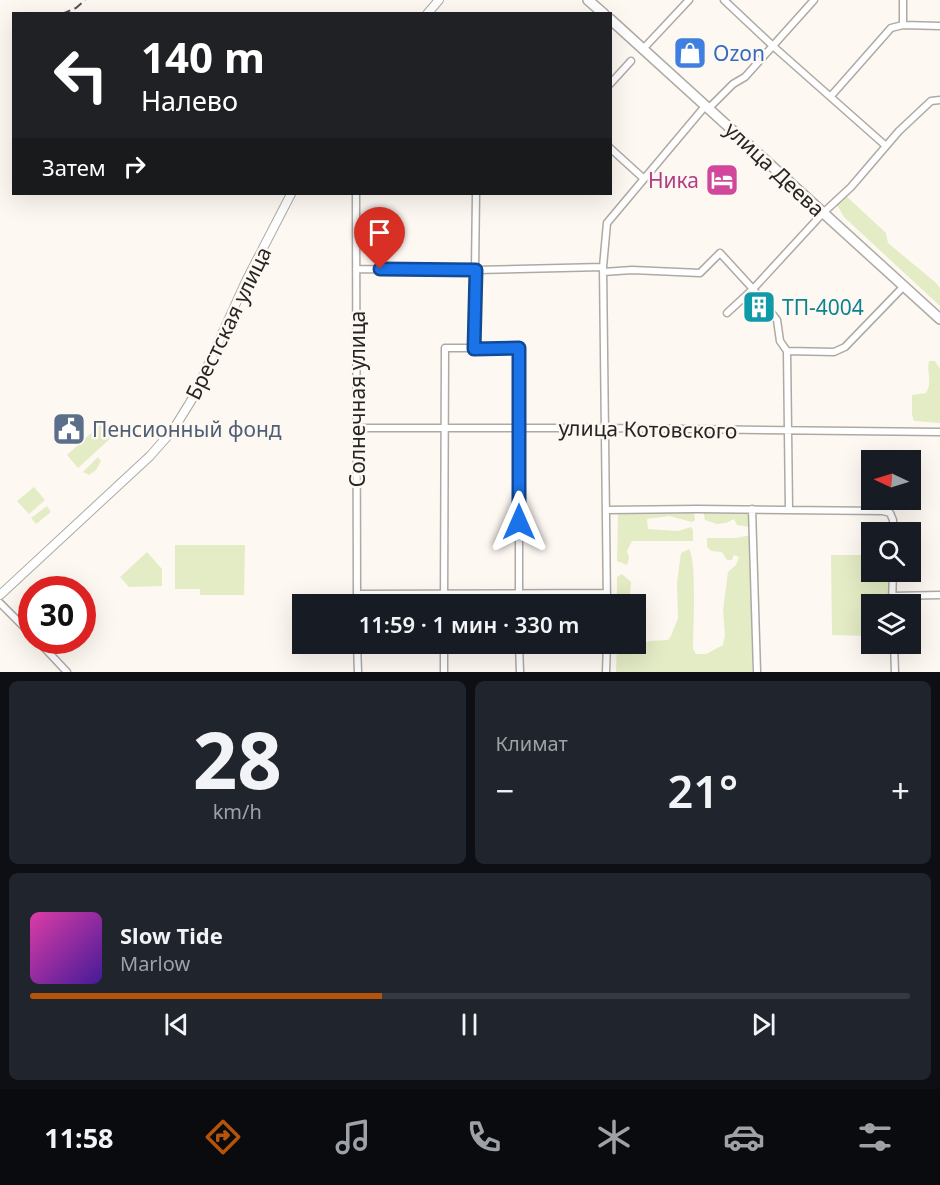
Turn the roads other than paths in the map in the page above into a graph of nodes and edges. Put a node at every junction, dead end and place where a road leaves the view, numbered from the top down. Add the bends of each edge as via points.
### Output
1 (439, 0) edge
2 (590, 0) edge
3 (689, 0) edge
4 (724, 0) edge
5 (814, 0) edge
6 (903, 0) edge
7 (429, 12) edge
8 (602, 12) edge
9 (612, 21) edge
10 (903, 25) junction
11 (940, 26) edge
12 (774, 47) junction
13 (644, 48) junction
14 (631, 61) dead end
15 (612, 82) edge
16 (831, 96) junction
17 (940, 100) edge
18 (707, 107) junction
19 (886, 146) junction
20 (612, 150) edge
21 (643, 178) junction
22 (290, 195) edge
23 (356, 195) edge
24 (476, 195) edge
25 (823, 213) junction
26 (357, 269) junction
27 (476, 270) junction
28 (603, 270) junction
29 (904, 286) junction
30 (753, 289) junction
31 (727, 313) dead end
32 (940, 319) edge
33 (474, 349) junction
34 (787, 351) junction
35 (357, 428) junction
36 (446, 428) junction
37 (520, 428) junction
38 (603, 428) junction
39 (788, 431) junction
40 (940, 432) edge
41 (752, 509) junction
42 (607, 510) junction
43 (789, 510) junction
44 (893, 522) edge
45 (444, 592) junction
46 (519, 593) junction
47 (607, 593) joint
48 (357, 594) joint
49 (0, 595) edge
50 (921, 595) edge
51 (940, 595) edge
52 (0, 603) edge
53 (18, 621) edge
54 (50, 654) edge
55 (357, 654) edge
56 (444, 654) edge
57 (519, 654) edge
58 (607, 654) edge
59 (894, 654) edge
60 (67, 672) edge
61 (358, 672) edge
62 (444, 672) edge
63 (520, 672) edge
64 (606, 672) edge
65 (757, 672) edge
66 (895, 672) edge

1 - 7 street
2 - 8 main road
3 - 13 street
4 - 12 street
5 - 12 street
6 - 10 street
9 - 13 main road, улица Деева
10 - 11 street
10 - 16 street via 891,28
12 - 16 street
12 - 18 street via 745,78
13 - 18 main road, улица Деева
14 - 15 street
16 - 19 street
17 - 19 street via 931,101
18 - 21 street
18 - 25 main road, улица Деева
19 - 25 street
20 - 21 street
21 - 28 street via 607,223
22 - 49 street, Брестская улица via 194,396 173,430
23 - 26 street, Солнечная улица
24 - 27 street
25 - 29 main road, улица Деева
25 - 30 street
26 - 27 street
26 - 35 street, Солнечная улица
27 - 28 street
27 - 33 street
28 - 30 street via 700,273 720,254
28 - 38 street
29 - 32 main road, улица Деева
29 - 34 street via 845,347 834,352
30 - 31 street
30 - 34 street via 777,320 780,341
33 - 36 street via 445,348
33 - 37 street via 519,348
34 - 39 street
35 - 36 street, улица Котовского
35 - 48 street, Солнечная улица
36 - 37 street, улица Котовского
36 - 45 street
37 - 38 street, улица Котовского
37 - 46 street
38 - 39 street, улица Котовского
38 - 42 street
39 - 40 street, улица Котовского
39 - 43 street
41 - 42 street
41 - 43 street
41 - 65 street
42 - 47 street
43 - 44 street via 883,511 890,513
45 - 46 street
45 - 48 street
46 - 47 street
50 - 51 street
52 - 53 street
54 - 60 street
55 - 61 street
56 - 62 street
57 - 63 street
58 - 64 street
59 - 66 street

